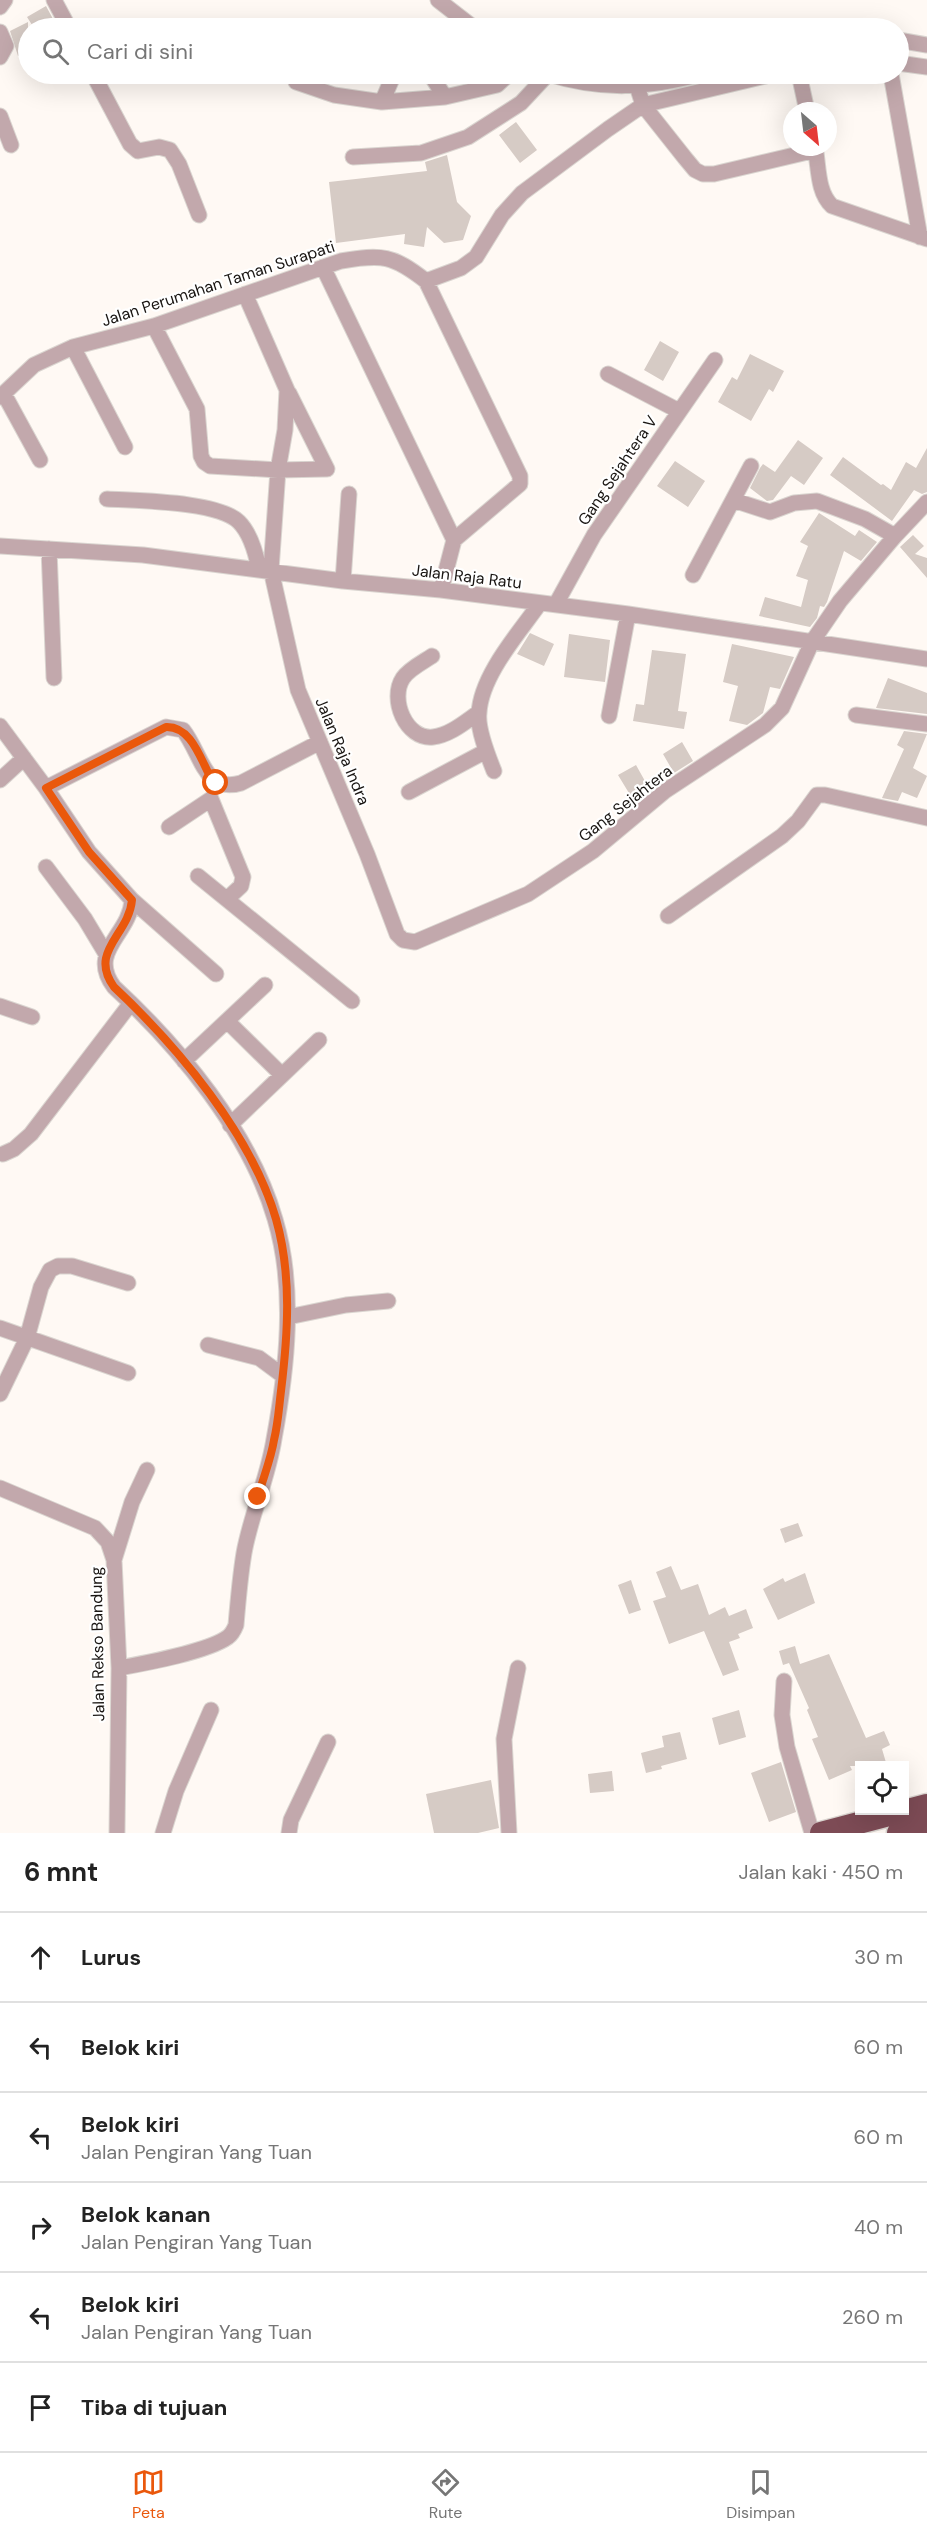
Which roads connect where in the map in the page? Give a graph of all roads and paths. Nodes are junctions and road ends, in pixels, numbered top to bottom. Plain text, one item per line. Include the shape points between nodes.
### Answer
1 (5, 0) edge
2 (54, 0) edge
3 (438, 0) edge
4 (0, 7) edge
5 (64, 18) edge
6 (461, 18) edge
7 (0, 32) edge
8 (909, 42) edge
9 (927, 45) edge
10 (0, 57) edge
11 (909, 65) edge
12 (927, 67) edge
13 (98, 84) edge
14 (302, 84) edge
15 (390, 84) edge
16 (437, 84) edge
17 (497, 84) edge
18 (539, 84) edge
19 (591, 84) edge
20 (648, 84) edge
21 (732, 84) edge
22 (801, 84) edge
23 (893, 84) edge
24 (637, 86) junction
25 (445, 97) junction
26 (382, 102) junction
27 (805, 102) edge
28 (643, 105) junction
29 (0, 116) edge
30 (11, 145) dead end
31 (785, 156) edge
32 (817, 156) edge
33 (353, 157) dead end
34 (199, 214) dead end
35 (924, 238) edge
36 (323, 267) junction
37 (426, 280) junction
38 (244, 294) junction
39 (154, 326) junction
40 (73, 347) junction
41 (715, 360) dead end
42 (608, 374) dead end
43 (287, 390) junction
44 (2, 396) edge
45 (680, 411) junction
46 (125, 447) dead end
47 (40, 460) dead end
48 (751, 466) dead end
49 (278, 470) junction
50 (349, 494) dead end
51 (107, 499) dead end
52 (733, 500) junction
53 (927, 502) edge
54 (895, 536) junction
55 (454, 540) junction
56 (0, 546) edge
57 (49, 549) junction
58 (268, 565) junction
59 (693, 575) dead end
60 (343, 581) junction
61 (441, 590) junction
62 (540, 603) junction
63 (556, 604) junction
64 (628, 614) junction
65 (812, 642) junction
66 (432, 656) dead end
67 (927, 659) edge
68 (54, 678) dead end
69 (478, 713) junction
70 (856, 715) dead end
71 (609, 716) dead end
72 (927, 724) edge
73 (0, 726) edge
74 (320, 742) junction
75 (486, 751) junction
76 (24, 758) junction
77 (494, 771) dead end
78 (0, 780) edge
79 (216, 783) junction
80 (46, 788) junction
81 (409, 792) dead end
82 (211, 799) junction
83 (927, 818) edge
84 (169, 827) dead end
85 (46, 867) dead end
86 (198, 876) dead end
87 (226, 899) junction
88 (132, 900) junction
89 (668, 916) dead end
90 (415, 942) joint
91 (106, 954) junction
92 (216, 974) dead end
93 (266, 985) dead end
94 (352, 1001) dead end
95 (131, 1003) junction
96 (0, 1006) edge
97 (32, 1017) dead end
98 (227, 1021) junction
99 (319, 1040) dead end
100 (184, 1060) junction
101 (282, 1075) junction
102 (230, 1125) junction
103 (3, 1154) dead end
104 (128, 1283) dead end
105 (388, 1301) dead end
106 (288, 1317) junction
107 (0, 1328) edge
108 (27, 1338) junction
109 (208, 1345) dead end
110 (128, 1374) dead end
111 (282, 1375) junction
112 (0, 1394) edge
113 (147, 1470) dead end
114 (0, 1488) edge
115 (114, 1560) junction
116 (119, 1668) junction
117 (518, 1668) dead end
118 (784, 1681) dead end
119 (212, 1710) dead end
120 (328, 1742) dead end
121 (927, 1804) edge
122 (927, 1825) edge
123 (117, 1833) edge
124 (163, 1833) edge
125 (289, 1833) edge
126 (509, 1833) edge
127 (812, 1833) edge
128 (821, 1833) edge
129 (898, 1833) edge

1 - 4 street
2 - 5 street
3 - 6 street
7 - 10 street via 6,46
8 - 9 street
11 - 12 street
13 - 34 street via 138,152 159,147 170,150
14 - 26 street via 334,95
15 - 26 street
16 - 25 street
17 - 25 street
18 - 33 street via 521,103 468,137 421,153
19 - 24 street
20 - 24 street
21 - 28 street
22 - 27 street
23 - 35 street
24 - 28 street
25 - 26 street
28 - 31 street via 685,158 703,174
28 - 37 street via 522,193 502,215 476,257 461,268
29 - 30 street
32 - 35 street via 822,191 832,206
36 - 37 street, Jalan Perumahan Taman Surapati via 366,257 390,258
36 - 38 street, Jalan Perumahan Taman Surapati
36 - 55 street
37 - 55 street via 520,476 520,484
38 - 39 street, Jalan Perumahan Taman Surapati
38 - 43 street
39 - 40 street, Jalan Perumahan Taman Surapati
39 - 49 street via 197,408 204,462 210,466
40 - 44 street, Jalan Perumahan Taman Surapati via 34,365
40 - 46 street
41 - 45 street, Gang Sejahtera V
42 - 45 street
43 - 49 street
43 - 49 street via 327,469
44 - 47 street
45 - 63 street, Gang Sejahtera V via 594,535
48 - 52 street
49 - 58 street
50 - 60 street
51 - 58 street via 172,503 226,513 240,523
52 - 54 street via 764,512 817,501 865,519
52 - 59 street
53 - 54 street, Gang Sejahtera
54 - 65 street, Gang Sejahtera via 840,601
55 - 61 street
56 - 57 street, Jalan Raja Ratu
57 - 58 street, Jalan Raja Ratu
57 - 68 street
58 - 60 street, Jalan Raja Ratu
58 - 74 street, Jalan Raja Indra via 298,690
60 - 61 street, Jalan Raja Ratu
61 - 62 street, Jalan Raja Ratu
62 - 63 street, Jalan Raja Ratu
62 - 69 street via 492,673
63 - 64 street, Jalan Raja Ratu
64 - 65 street, Jalan Raja Ratu
64 - 71 street
65 - 67 street, Jalan Raja Ratu
65 - 90 street, Gang Sejahtera via 782,708 765,725 665,791 593,851 528,894
66 - 69 street via 404,676 399,687 398,703 411,729 422,736 447,734
69 - 75 street
70 - 72 street
73 - 76 street
74 - 79 street via 241,783
74 - 90 street, Jalan Raja Indra via 397,934 403,940
75 - 77 street
75 - 81 street
76 - 78 street
76 - 80 street
79 - 80 street via 183,730 166,727
79 - 82 street
80 - 88 street via 89,852
82 - 84 street
82 - 87 street via 243,877 241,886
83 - 89 street via 817,795 787,832
85 - 91 street
86 - 87 street
87 - 94 street
88 - 91 street
88 - 92 street
91 - 95 street via 105,974
93 - 98 street
95 - 100 street
95 - 103 street via 31,1134
96 - 97 street
98 - 100 street
98 - 101 street
99 - 101 street
100 - 102 street
101 - 102 street
102 - 106 street via 257,1170 276,1220
104 - 108 street via 72,1266 50,1270 41,1287
105 - 106 street
106 - 111 street
107 - 108 street
108 - 110 street
108 - 112 street
109 - 111 street via 258,1358
111 - 116 street via 274,1441 244,1553 236,1625 231,1635 171,1657
113 - 115 street via 132,1502
114 - 115 street, Jalan Rekso Bandung via 95,1528 108,1542
115 - 116 street, Jalan Rekso Bandung
116 - 123 street, Jalan Rekso Bandung
117 - 126 street via 504,1739
118 - 127 street via 782,1715 787,1747
119 - 124 street via 176,1791
120 - 125 street via 291,1820
121 - 128 highway
122 - 129 highway

